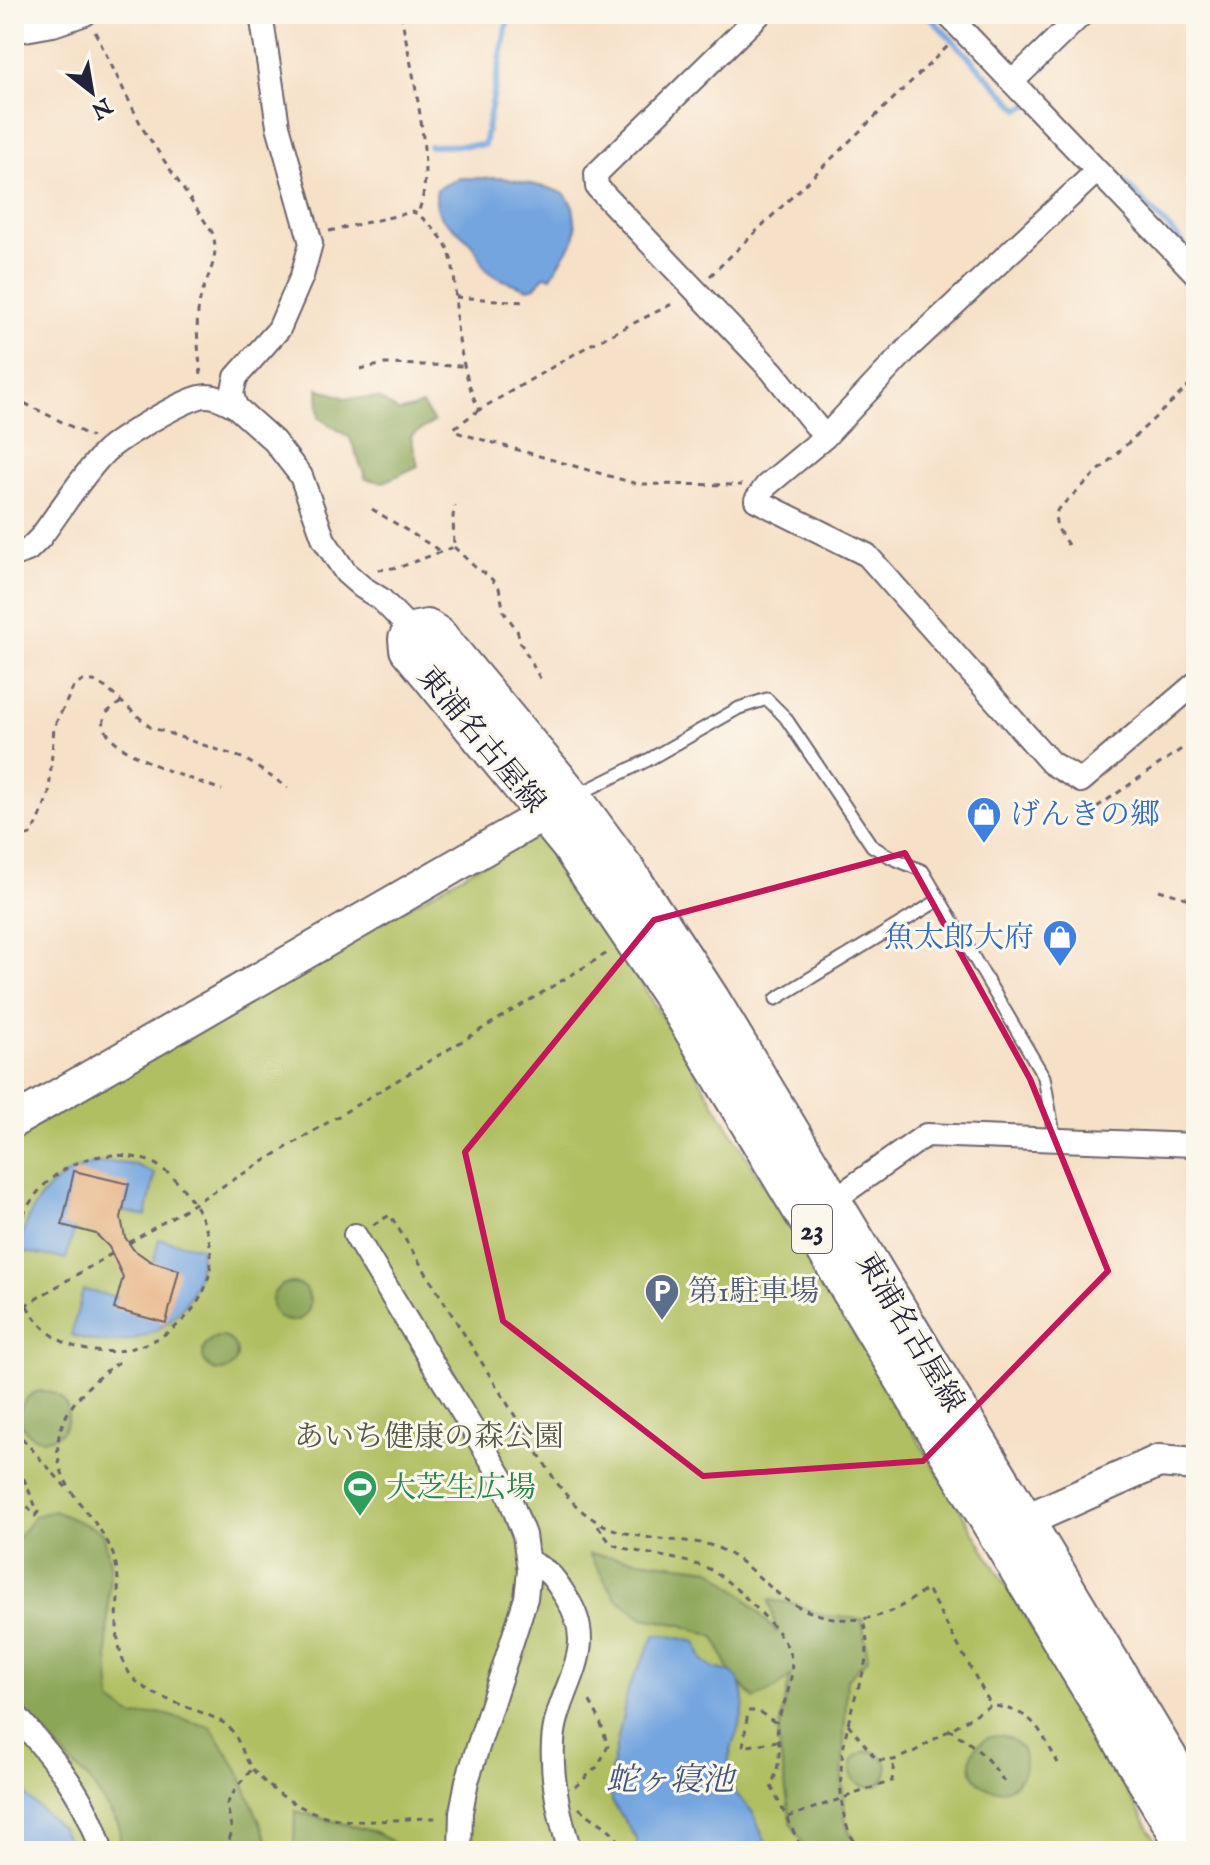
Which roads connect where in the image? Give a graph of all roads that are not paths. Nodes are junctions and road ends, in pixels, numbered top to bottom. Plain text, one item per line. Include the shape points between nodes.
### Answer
1 (261, 14) edge
2 (760, 14) edge
3 (947, 14) edge
4 (1082, 14) edge
5 (89, 21) edge
6 (14, 32) edge
7 (1012, 82) junction
8 (1097, 171) junction
9 (1196, 274) edge
10 (236, 407) junction
11 (825, 437) junction
12 (14, 555) edge
13 (412, 631) joint
14 (1196, 683) edge
15 (559, 805) junction
16 (939, 900) junction
17 (776, 999) dead end
18 (14, 1121) edge
19 (1055, 1140) junction
20 (1196, 1145) edge
21 (832, 1201) junction
22 (355, 1235) road end
23 (1196, 1464) edge
24 (1010, 1527) junction
25 (528, 1561) junction
26 (14, 1713) edge
27 (1196, 1803) edge
28 (101, 1851) edge
29 (460, 1851) edge
30 (570, 1851) edge
31 (1188, 1851) edge

1 - 10 street via 278,126 311,243 279,329 236,377
2 - 11 street via 594,180 772,371
3 - 7 street
4 - 7 street
5 - 6 street
7 - 8 street
8 - 9 street
8 - 11 street via 909,347
10 - 12 street via 204,395 106,451 40,538
10 - 13 street via 274,441 301,476 324,540 346,573
11 - 14 street via 756,500 867,555 1051,763 1081,781
13 - 15 main road, 東浦名古屋線 / 23 via 427,628 438,635
15 - 16 lane via 739,708 767,699 785,717 872,846 923,871
15 - 18 street
15 - 21 main road, 東浦名古屋線 / 23 via 674,940
15 - 24 main road, 東浦名古屋線 / 23 via 577,856
16 - 17 lane
16 - 19 lane via 1044,1077
19 - 20 street
19 - 21 street via 926,1135
21 - 24 main road, 東浦名古屋線 / 23
22 - 25 street via 502,1478
23 - 24 street via 1159,1461
24 - 27 main road, 東浦名古屋線 / 23
24 - 31 main road, 東浦名古屋線 / 23
25 - 29 street via 526,1598 467,1781
25 - 30 street via 552,1574 577,1613 581,1649 553,1740 556,1801
26 - 28 street via 82,1799

